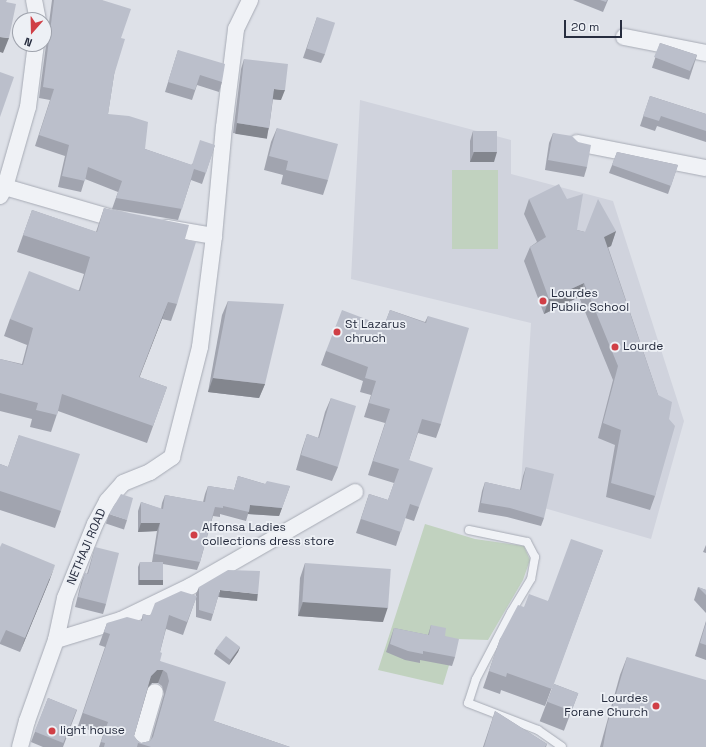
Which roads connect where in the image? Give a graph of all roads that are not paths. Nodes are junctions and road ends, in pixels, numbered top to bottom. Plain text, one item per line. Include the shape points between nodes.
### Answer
1 (34, 0) edge
2 (250, 0) edge
3 (36, 12) edge
4 (624, 37) dead end
5 (35, 52) edge
6 (706, 53) edge
7 (577, 143) edge
8 (706, 168) edge
9 (2, 192) edge
10 (214, 236) junction
11 (355, 492) dead end
12 (468, 530) dead end
13 (56, 640) junction
14 (155, 692) dead end
15 (20, 747) edge
16 (139, 747) edge
17 (562, 747) edge

1 - 3 street
2 - 10 street, NETHAJI ROAD via 236,29
4 - 6 street
5 - 9 street via 28,107
7 - 8 street
9 - 10 street via 113,219
10 - 13 street, NETHAJI ROAD via 200,347 172,457 150,472 123,483 107,501 95,524 66,598
11 - 13 street via 184,589 121,620
12 - 17 lane via 527,542 535,557 531,579 476,679 468,703 538,730
13 - 15 street, NETHAJI ROAD
14 - 16 street

